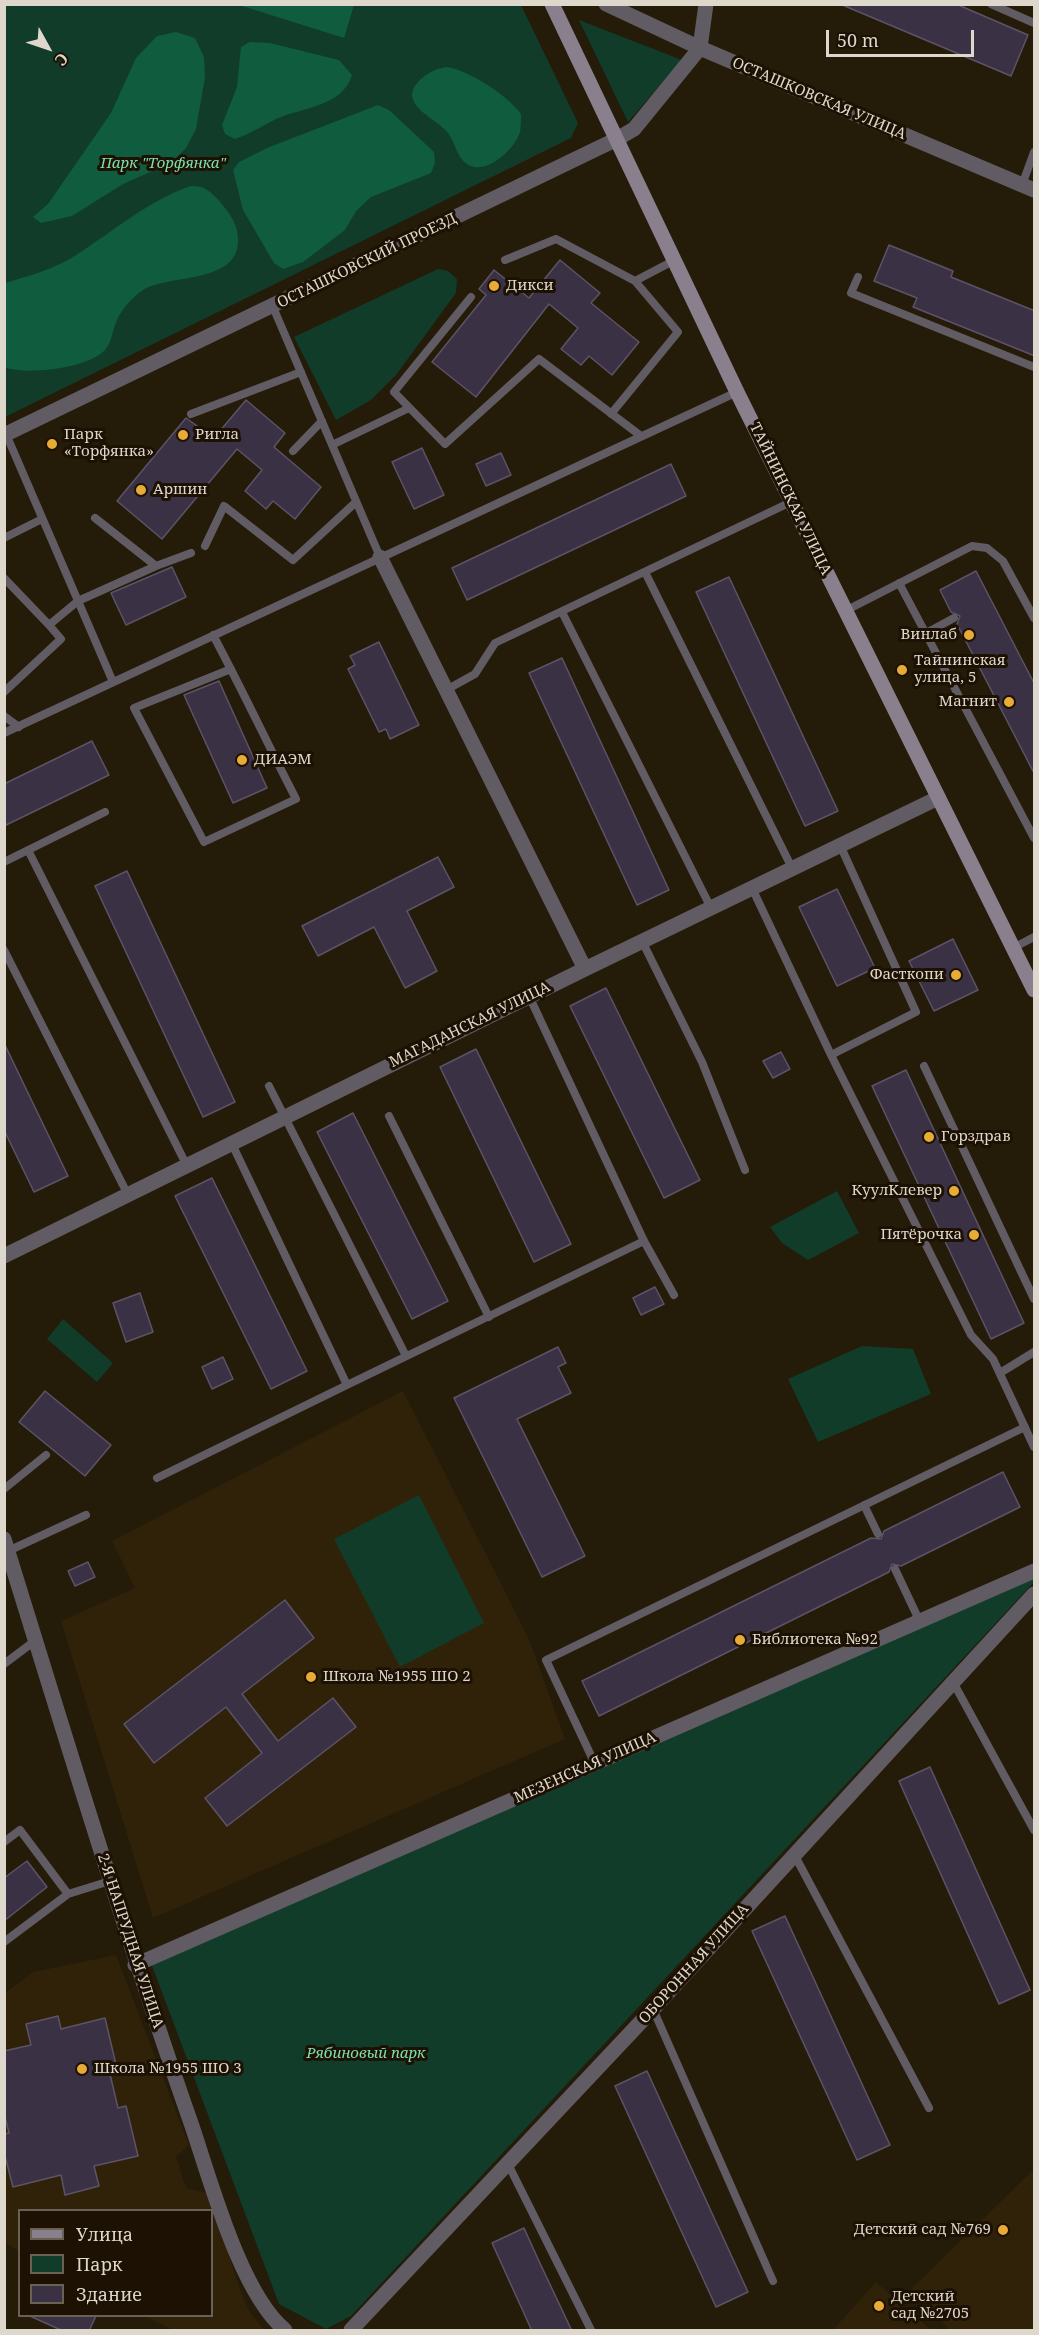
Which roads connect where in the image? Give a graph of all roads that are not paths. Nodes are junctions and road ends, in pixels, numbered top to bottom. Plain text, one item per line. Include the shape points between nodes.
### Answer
1 (552, 4) edge
2 (606, 4) edge
3 (706, 4) edge
4 (991, 4) edge
5 (1035, 23) edge
6 (700, 48) junction
7 (617, 139) junction
8 (1035, 152) edge
9 (1028, 187) edge
10 (505, 260) dead end
11 (675, 260) junction
12 (858, 277) dead end
13 (635, 281) junction
14 (471, 297) dead end
15 (273, 307) junction
16 (1035, 367) edge
17 (301, 372) junction
18 (736, 392) junction
19 (409, 408) junction
20 (191, 414) dead end
21 (611, 414) junction
22 (322, 421) junction
23 (5, 435) edge
24 (641, 436) junction
25 (332, 445) junction
26 (293, 451) dead end
27 (356, 502) junction
28 (791, 502) junction
29 (95, 518) dead end
30 (42, 519) junction
31 (4, 538) edge
32 (205, 546) dead end
33 (191, 553) dead end
34 (380, 557) junction
35 (156, 566) junction
36 (645, 572) junction
37 (4, 578) edge
38 (899, 583) junction
39 (78, 601) junction
40 (845, 611) junction
41 (562, 612) junction
42 (954, 618) dead end
43 (1035, 618) edge
44 (49, 625) junction
45 (927, 632) junction
46 (213, 635) junction
47 (231, 669) junction
48 (113, 682) junction
49 (446, 690) junction
50 (4, 692) edge
51 (4, 716) edge
52 (19, 727) junction
53 (4, 733) edge
54 (938, 798) junction
55 (105, 812) dead end
56 (1035, 838) edge
57 (840, 845) junction
58 (28, 850) junction
59 (4, 862) edge
60 (792, 868) junction
61 (752, 888) junction
62 (711, 908) junction
63 (1035, 937) edge
64 (642, 941) junction
65 (1013, 948) junction
66 (4, 950) edge
67 (585, 969) junction
68 (1035, 990) edge
69 (529, 996) junction
70 (831, 1055) junction
71 (924, 1066) dead end
72 (269, 1086) dead end
73 (389, 1116) dead end
74 (286, 1117) junction
75 (232, 1144) junction
76 (187, 1166) junction
77 (745, 1170) dead end
78 (128, 1195) junction
79 (644, 1241) junction
80 (4, 1256) edge
81 (674, 1295) dead end
82 (1035, 1299) edge
83 (489, 1317) junction
84 (1035, 1352) edge
85 (406, 1356) junction
86 (1000, 1373) junction
87 (347, 1385) junction
88 (1025, 1427) junction
89 (1035, 1447) edge
90 (46, 1455) dead end
91 (157, 1478) dead end
92 (4, 1489) edge
93 (864, 1505) junction
94 (86, 1515) dead end
95 (878, 1534) dead end
96 (6, 1545) edge
97 (895, 1569) dead end
98 (1035, 1571) edge
99 (1035, 1594) edge
100 (920, 1622) junction
101 (36, 1640) junction
102 (4, 1664) edge
103 (953, 1682) junction
104 (596, 1764) junction
105 (1035, 1830) edge
106 (4, 1842) edge
107 (794, 1854) junction
108 (110, 1881) junction
109 (68, 1894) junction
110 (4, 1942) edge
111 (135, 1965) junction
112 (653, 2009) junction
113 (929, 2108) dead end
114 (508, 2164) junction
115 (773, 2281) dead end
116 (285, 2331) edge
117 (351, 2331) edge
118 (591, 2331) edge

1 - 7 main road, ТАЙНИНСКАЯ УЛИЦА
2 - 6 street, ОСТАШКОВСКАЯ УЛИЦА
3 - 6 street
4 - 5 lane
6 - 7 street, ОСТАШКОВСКИЙ ПРОЕЗД via 633,129
6 - 9 street, ОСТАШКОВСКАЯ УЛИЦА
7 - 11 main road, ТАЙНИНСКАЯ УЛИЦА
7 - 15 street, ОСТАШКОВСКИЙ ПРОЕЗД
8 - 9 lane
10 - 13 lane via 556,239
11 - 13 lane
11 - 18 main road, ТАЙНИНСКАЯ УЛИЦА
12 - 16 lane via 851,293
13 - 21 lane via 678,332
14 - 19 lane via 394,392
15 - 17 lane
15 - 23 street, ОСТАШКОВСКИЙ ПРОЕЗД
17 - 20 lane
17 - 22 lane
18 - 24 lane
18 - 28 main road, ТАЙНИНСКАЯ УЛИЦА
19 - 21 lane via 444,444 539,359
19 - 25 lane
21 - 24 lane
22 - 25 lane
22 - 26 lane
23 - 30 lane
24 - 34 lane
25 - 27 lane
27 - 32 lane via 293,561 224,506
27 - 34 lane
28 - 36 lane
28 - 40 main road, ТАЙНИНСКАЯ УЛИЦА
29 - 35 lane
30 - 31 lane
30 - 39 lane
33 - 35 lane
34 - 46 lane
34 - 49 street
35 - 39 lane
36 - 41 lane
36 - 60 lane
37 - 44 lane
38 - 40 lane
38 - 43 lane via 972,546 987,548 1003,561
38 - 45 lane
39 - 44 lane
39 - 48 lane
40 - 54 main road, ТАЙНИНСКАЯ УЛИЦА
41 - 49 lane via 495,643 475,674
41 - 62 lane
42 - 45 lane
44 - 50 lane via 61,639
45 - 56 lane
46 - 47 lane
46 - 48 lane
47 - 47 lane via 296,799 204,842 134,708
48 - 52 lane
49 - 67 street
51 - 52 lane
52 - 53 lane
54 - 57 street, МАГАДАНСКАЯ УЛИЦА
54 - 65 main road, ТАЙНИНСКАЯ УЛИЦА
55 - 58 lane
57 - 60 street, МАГАДАНСКАЯ УЛИЦА
57 - 70 lane via 916,1012
58 - 59 lane
58 - 76 lane
60 - 61 street, МАГАДАНСКАЯ УЛИЦА
61 - 62 street, МАГАДАНСКАЯ УЛИЦА
61 - 70 lane
62 - 64 street, МАГАДАНСКАЯ УЛИЦА
63 - 65 lane
64 - 67 street, МАГАДАНСКАЯ УЛИЦА
64 - 77 lane via 702,1062
65 - 68 main road, ТАЙНИНСКАЯ УЛИЦА
66 - 78 lane
67 - 69 street, МАГАДАНСКАЯ УЛИЦА
69 - 74 street, МАГАДАНСКАЯ УЛИЦА
69 - 79 lane
70 - 86 lane via 971,1335
71 - 82 lane
72 - 74 lane
73 - 83 lane
74 - 75 street, МАГАДАНСКАЯ УЛИЦА
74 - 85 lane
75 - 76 street, МАГАДАНСКАЯ УЛИЦА
75 - 87 lane
76 - 78 street, МАГАДАНСКАЯ УЛИЦА
78 - 80 street, МАГАДАНСКАЯ УЛИЦА
79 - 81 lane
79 - 83 lane
83 - 85 lane
84 - 86 lane
85 - 87 lane
86 - 88 lane
87 - 91 lane
88 - 89 lane
88 - 93 lane
90 - 92 lane
93 - 95 lane
93 - 104 lane via 546,1660
94 - 96 lane
96 - 101 street, 2-Я НАПРУДНАЯ УЛИЦА
97 - 100 lane
98 - 100 street, МЕЗЕНСКАЯ УЛИЦА
99 - 103 street, ОБОРОННАЯ УЛИЦА
100 - 104 street, МЕЗЕНСКАЯ УЛИЦА
101 - 102 lane
101 - 108 street, 2-Я НАПРУДНАЯ УЛИЦА
103 - 105 lane
103 - 107 street, ОБОРОННАЯ УЛИЦА
104 - 111 street, МЕЗЕНСКАЯ УЛИЦА
106 - 109 lane via 20,1830
107 - 112 street, ОБОРОННАЯ УЛИЦА
107 - 113 lane
108 - 109 lane
108 - 111 street, 2-Я НАПРУДНАЯ УЛИЦА
109 - 110 lane
111 - 116 street, 2-Я НАПРУДНАЯ УЛИЦА via 246,2274 259,2300
112 - 114 street, ОБОРОННАЯ УЛИЦА
112 - 115 lane
114 - 117 street, ОБОРОННАЯ УЛИЦА
114 - 118 lane

